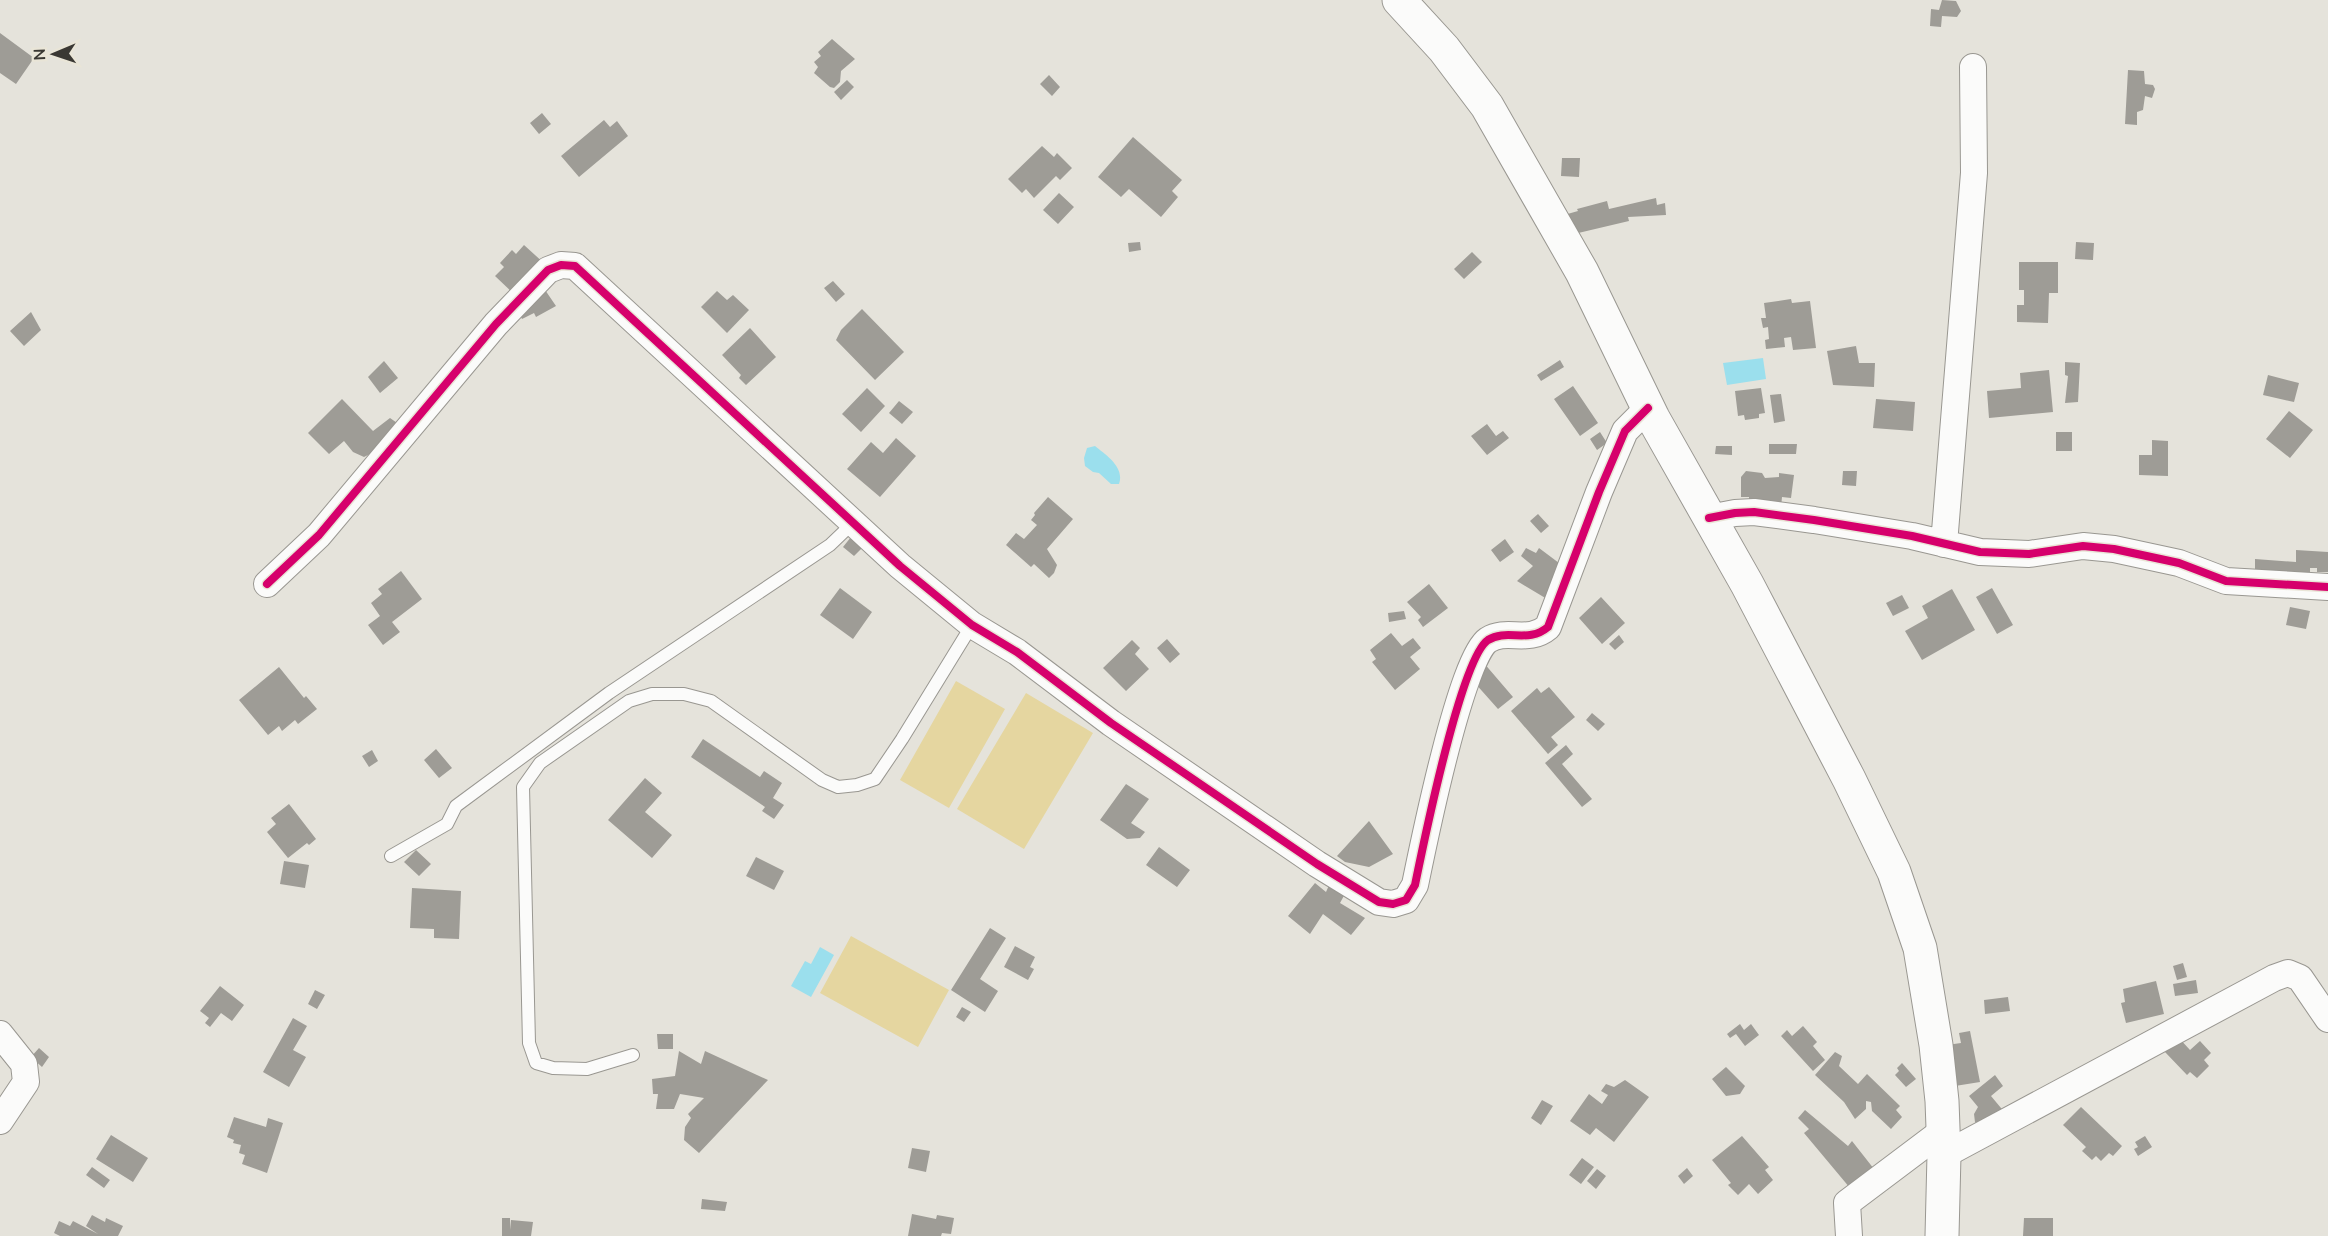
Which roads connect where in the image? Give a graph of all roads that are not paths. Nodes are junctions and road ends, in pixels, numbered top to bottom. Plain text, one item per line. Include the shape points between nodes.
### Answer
1 (1399, 0) edge
2 (1973, 67) dead end
3 (1648, 408) junction
4 (1709, 518) junction
5 (854, 522) junction
6 (1944, 544) junction
7 (267, 584) dead end
8 (2328, 587) edge
9 (972, 625) junction
10 (391, 856) dead end
11 (2328, 1019) edge
12 (0, 1034) edge
13 (633, 1055) dead end
14 (0, 1121) edge
15 (1944, 1143) junction
16 (1850, 1236) edge
17 (1942, 1236) edge

1 - 3 main road via 1444,49 1487,106 1582,272
2 - 6 street via 1974,174
3 - 4 main road
3 - 9 street via 1625,431 1548,627 1529,636 1500,635 1486,641 1477,652 1449,735 1415,885 1406,900 1393,904 1379,902 1317,864 1017,652
4 - 6 street via 1754,512 1814,519
4 - 15 main road via 1844,769 1894,872 1920,948 1929,996
5 - 7 street via 574,266 561,266 548,270 496,324 319,535
5 - 9 street
5 - 10 lane via 830,546 609,693 503,770 456,806 447,824
6 - 8 street via 1980,552 2029,554 2083,546 2114,549 2178,563 2226,581
9 - 13 lane via 875,779 857,785 838,787 822,780 711,701 684,694 652,694 629,701 540,763 523,787 530,1043 536,1063 587,1070
11 - 15 street via 2300,978 2288,973
12 - 14 street via 24,1064 26,1082
15 - 16 street via 1847,1203
15 - 17 main road

